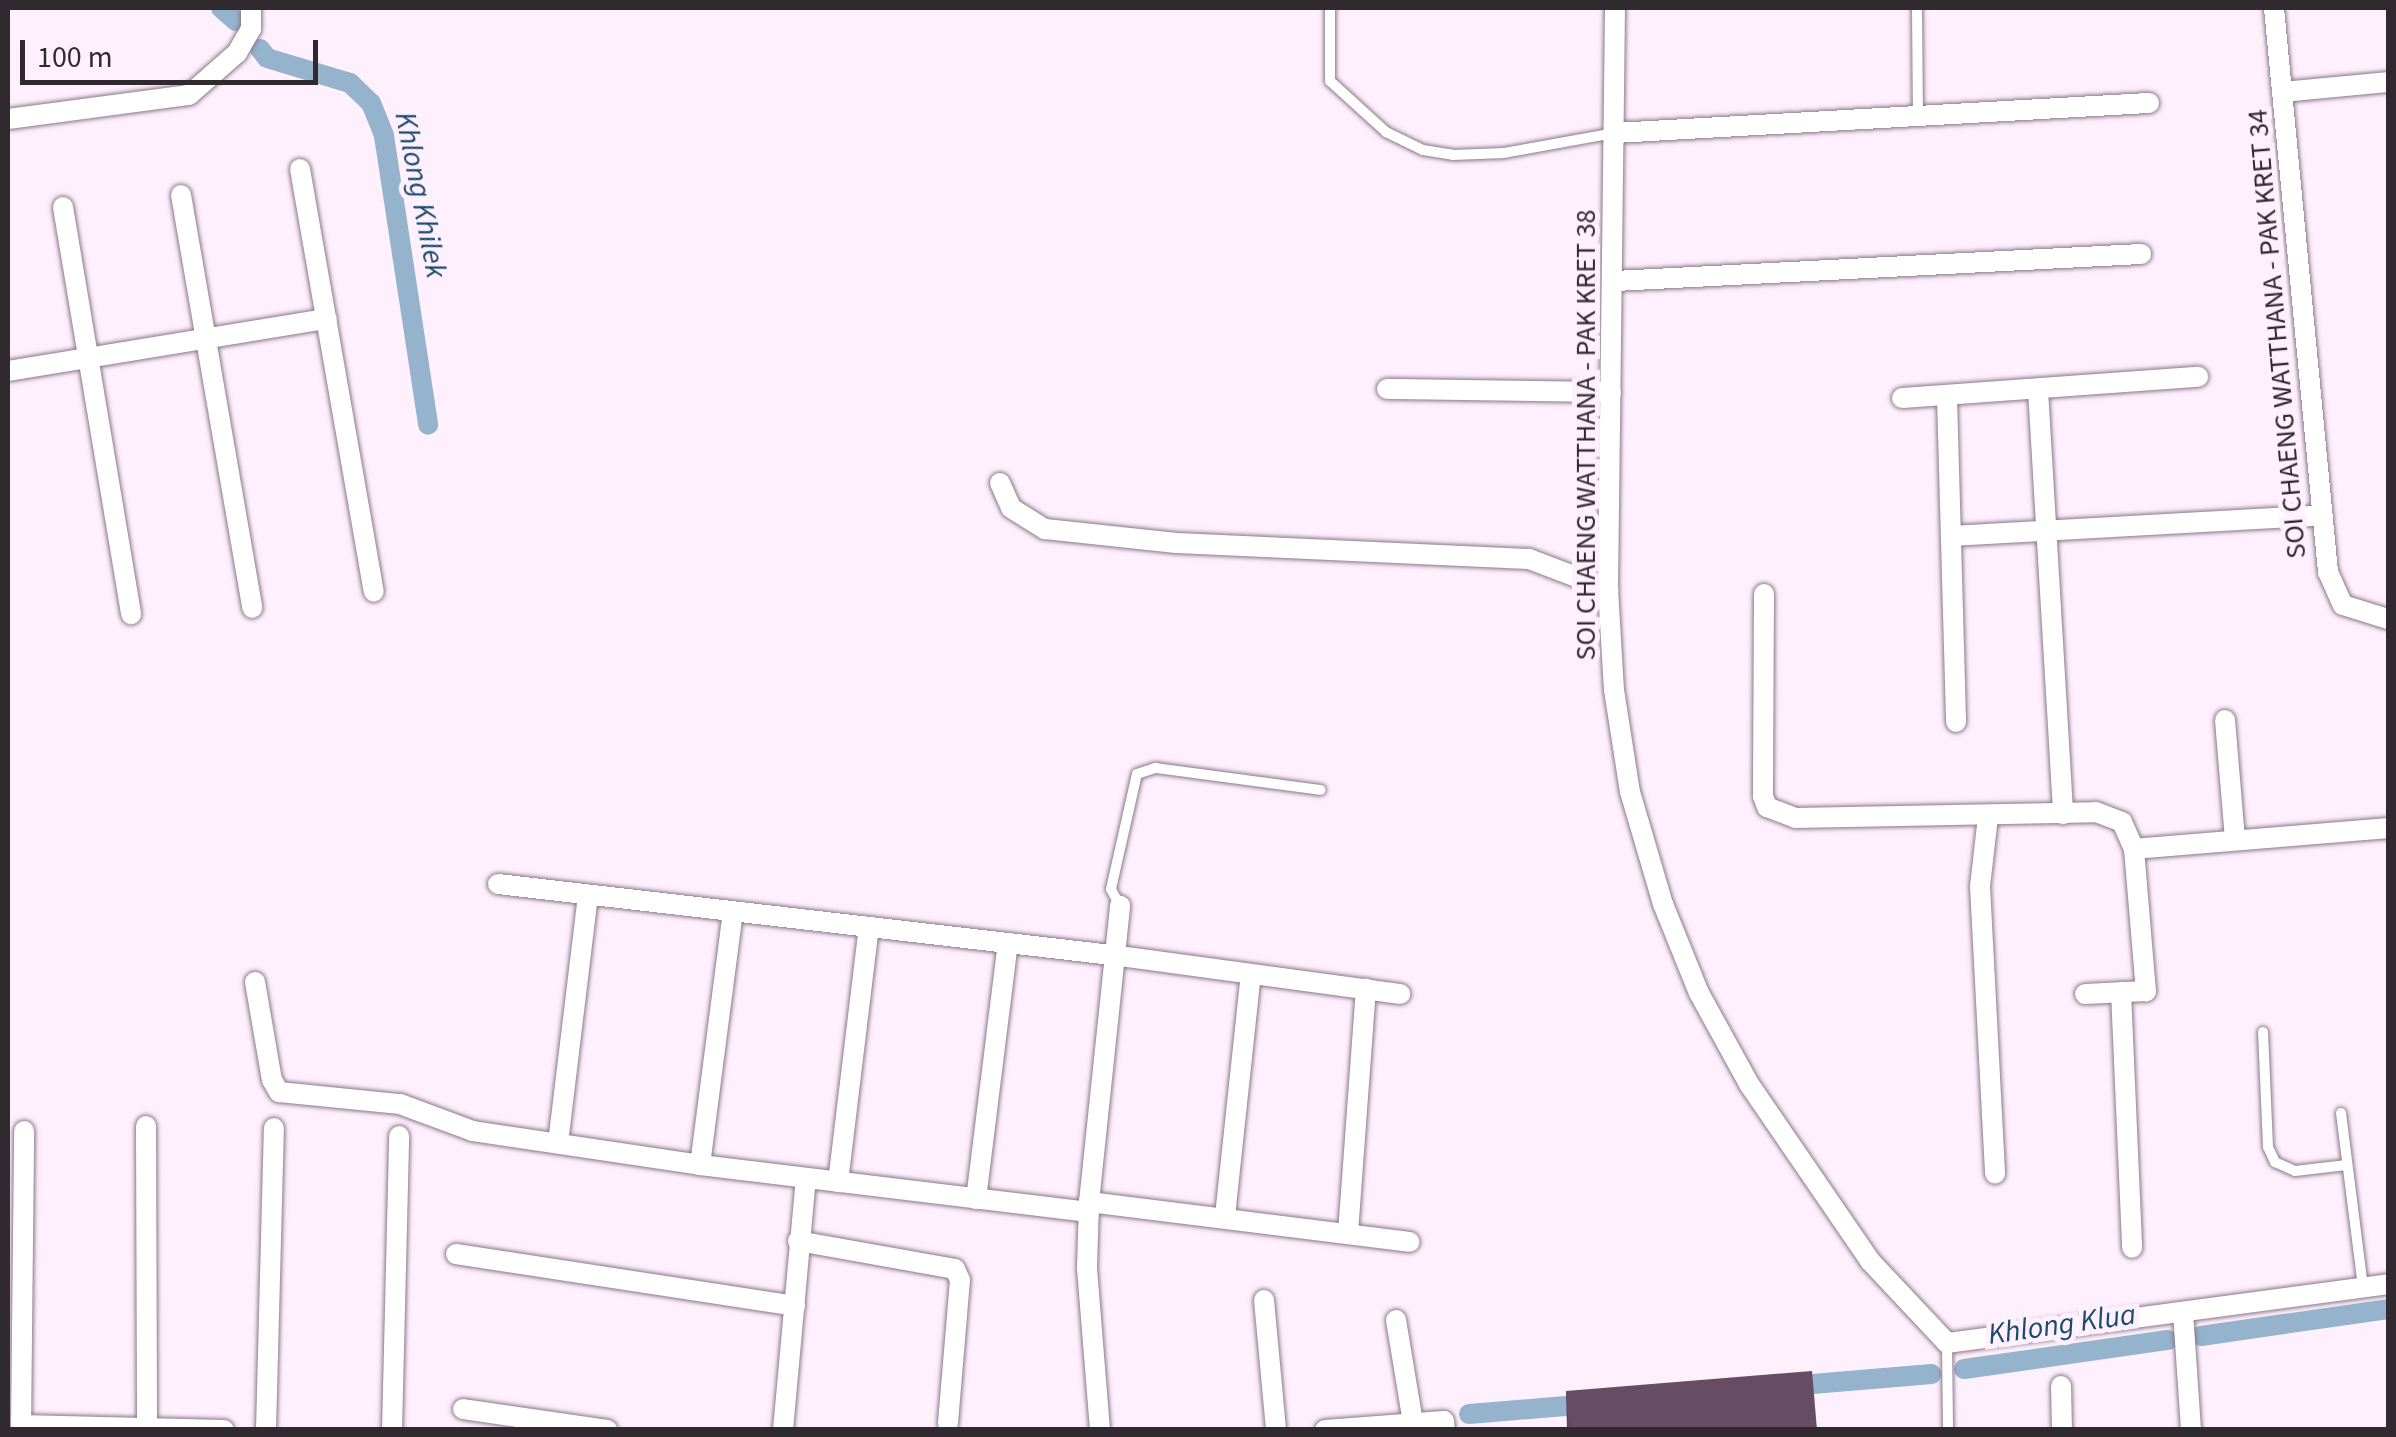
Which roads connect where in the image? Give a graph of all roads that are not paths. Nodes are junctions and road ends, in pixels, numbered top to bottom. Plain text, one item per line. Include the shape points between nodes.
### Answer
1 (251, 8) edge
2 (1330, 8) edge
3 (1615, 8) edge
4 (1917, 8) edge
5 (2274, 8) edge
6 (2388, 82) edge
7 (2282, 92) junction
8 (2149, 104) dead end
9 (1918, 118) junction
10 (8, 120) edge
11 (1615, 133) junction
12 (300, 169) dead end
13 (181, 195) dead end
14 (63, 207) dead end
15 (2140, 254) dead end
16 (1614, 281) junction
17 (326, 318) junction
18 (206, 338) junction
19 (88, 358) junction
20 (8, 372) edge
21 (2198, 377) dead end
22 (1387, 390) dead end
23 (2038, 390) junction
24 (1612, 392) junction
25 (1947, 397) junction
26 (1902, 398) dead end
27 (1000, 483) dead end
28 (2322, 514) junction
29 (2046, 533) junction
30 (1952, 536) junction
31 (1608, 589) junction
32 (374, 592) dead end
33 (1764, 594) dead end
34 (252, 608) dead end
35 (130, 614) dead end
36 (2388, 619) edge
37 (2225, 720) dead end
38 (1956, 722) dead end
39 (1321, 790) dead end
40 (2063, 814) junction
41 (1988, 817) junction
42 (2388, 828) edge
43 (2235, 840) junction
44 (2134, 848) junction
45 (498, 884) dead end
46 (588, 894) junction
47 (1120, 906) joint
48 (733, 911) junction
49 (869, 926) junction
50 (1008, 943) junction
51 (1112, 955) junction
52 (1251, 974) junction
53 (255, 982) dead end
54 (1366, 990) junction
55 (2121, 992) junction
56 (1400, 994) dead end
57 (2085, 994) dead end
58 (2262, 1032) dead end
59 (2341, 1113) dead end
60 (146, 1126) dead end
61 (274, 1128) dead end
62 (24, 1131) dead end
63 (398, 1136) dead end
64 (558, 1144) junction
65 (2347, 1165) junction
66 (700, 1166) junction
67 (1995, 1174) dead end
68 (806, 1178) junction
69 (838, 1182) junction
70 (976, 1199) junction
71 (1089, 1207) junction
72 (1225, 1216) junction
73 (1348, 1233) junction
74 (798, 1241) junction
75 (1410, 1242) dead end
76 (2132, 1248) dead end
77 (456, 1254) dead end
78 (2388, 1284) edge
79 (2363, 1288) junction
80 (1264, 1300) dead end
81 (794, 1306) junction
82 (2183, 1312) junction
83 (1396, 1320) dead end
84 (1947, 1343) junction
85 (2061, 1386) dead end
86 (464, 1409) dead end
87 (948, 1424) dead end
88 (1413, 1424) junction
89 (21, 1427) edge
90 (147, 1429) edge
91 (224, 1430) edge
92 (266, 1430) edge
93 (392, 1430) edge
94 (607, 1430) edge
95 (783, 1430) edge
96 (1100, 1430) edge
97 (1276, 1430) edge
98 (1325, 1430) edge
99 (1445, 1430) edge
100 (1948, 1430) edge
101 (2062, 1430) edge
102 (2191, 1430) edge

1 - 10 street via 251,30 236,52 189,94
2 - 11 lane via 1330,81 1386,132 1423,150 1504,153
3 - 11 street, SOI CHAENG WATTHANA - PAK KRET 38
4 - 9 lane
5 - 7 street, SOI CHAENG WATTHANA - PAK KRET 34
6 - 7 street
7 - 28 street, SOI CHAENG WATTHANA - PAK KRET 34
8 - 9 street
9 - 11 street
11 - 16 street, SOI CHAENG WATTHANA - PAK KRET 38
12 - 17 street
13 - 18 street
14 - 19 street
15 - 16 street
16 - 24 street, SOI CHAENG WATTHANA - PAK KRET 38
17 - 18 street
17 - 32 street
18 - 19 street
18 - 34 street
19 - 20 street
19 - 35 street
21 - 23 street
22 - 24 street
23 - 25 street
23 - 29 street
24 - 31 street, SOI CHAENG WATTHANA - PAK KRET 38
25 - 26 street
25 - 30 street
27 - 31 street via 1011,508 1044,528 1176,544 1529,558
28 - 29 street
28 - 36 street, SOI CHAENG WATTHANA - PAK KRET 34 via 2328,572 2342,605
29 - 30 street
29 - 40 street
30 - 38 street
31 - 84 street, SOI CHAENG WATTHANA - PAK KRET 38 via 1630,792 1663,904 1700,993 1816,1187 1870,1261
33 - 41 street via 1767,807 1795,818
37 - 43 street
39 - 47 lane via 1156,768 1137,774 1111,889
40 - 41 street
40 - 44 street via 2096,812 2122,822
41 - 67 street via 1980,886
42 - 43 street
43 - 44 street
44 - 55 street via 2146,990
45 - 46 street
46 - 48 street
46 - 64 street
47 - 51 street
48 - 49 street
48 - 66 street
49 - 50 street
49 - 69 street
50 - 51 street
50 - 70 street
51 - 52 street
51 - 71 street
52 - 54 street
52 - 72 street
53 - 64 street via 279,1092 400,1104 473,1132
54 - 56 street
54 - 73 street
55 - 57 street
55 - 76 street
58 - 65 lane via 2268,1147 2275,1162 2295,1170
59 - 65 lane
60 - 90 street
61 - 92 street
62 - 89 street
63 - 93 street
64 - 66 street
65 - 79 lane
66 - 68 street
68 - 69 street
68 - 74 street
69 - 70 street
70 - 71 street
71 - 72 street
71 - 96 street
72 - 73 street
73 - 75 street
74 - 81 street
74 - 87 street via 955,1269 960,1280
77 - 81 street
78 - 79 street
79 - 82 street
80 - 97 street
81 - 95 street
82 - 84 street
82 - 102 street
83 - 88 street
84 - 100 lane
85 - 101 street
86 - 94 street
88 - 98 street
88 - 99 street via 1444,1421
89 - 90 street
90 - 91 street

